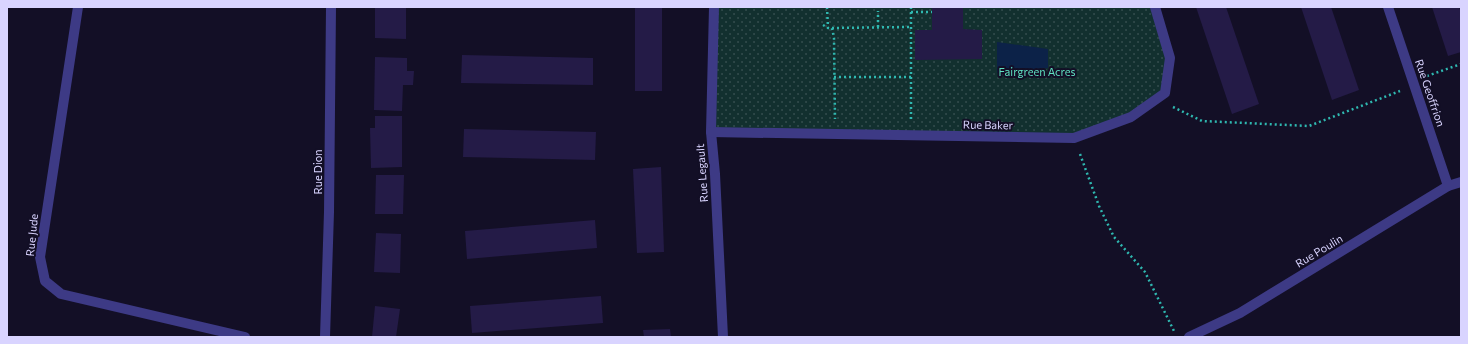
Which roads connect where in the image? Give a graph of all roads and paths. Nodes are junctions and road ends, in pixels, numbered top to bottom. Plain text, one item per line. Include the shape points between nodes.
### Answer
1 (78, 7) edge
2 (331, 7) edge
3 (714, 7) edge
4 (827, 7) edge
5 (911, 7) edge
6 (1155, 7) edge
7 (1388, 7) edge
8 (878, 11) dead end
9 (911, 12) junction
10 (932, 12) dead end
11 (823, 25) dead end
12 (878, 27) junction
13 (911, 27) junction
14 (830, 28) junction
15 (1461, 64) edge
16 (834, 77) junction
17 (911, 77) junction
18 (1414, 85) junction
19 (1156, 99) junction
20 (711, 132) junction
21 (835, 134) junction
22 (911, 135) junction
23 (1074, 138) junction
24 (1461, 182) edge
25 (1448, 186) junction
26 (245, 337) edge
27 (325, 337) edge
28 (723, 337) edge
29 (1176, 337) edge
30 (1189, 337) edge

1 - 26 street, Rue Jude via 40,257 44,281 61,294
2 - 27 street, Rue Dion
3 - 20 street, Rue Legault
4 - 14 path
5 - 9 path
6 - 19 street, Rue Baker via 1170,58 1165,93
7 - 18 street, Rue Geoffrion
8 - 12 path
9 - 10 path
9 - 13 path
11 - 14 path
12 - 13 path
12 - 14 path
13 - 17 path
14 - 16 path via 834,38
15 - 18 path via 1425,76
16 - 17 path
16 - 21 path
17 - 22 path
18 - 19 path via 1309,126 1202,121
18 - 25 street, Rue Geoffrion
19 - 23 street, Rue Baker via 1131,117
20 - 21 street, Rue Baker
20 - 28 street, Rue Legault
21 - 22 street, Rue Baker
22 - 23 street, Rue Baker
23 - 29 path via 1099,206 1114,237 1145,272
24 - 25 street, Rue Poulin
25 - 30 street, Rue Poulin via 1240,313

